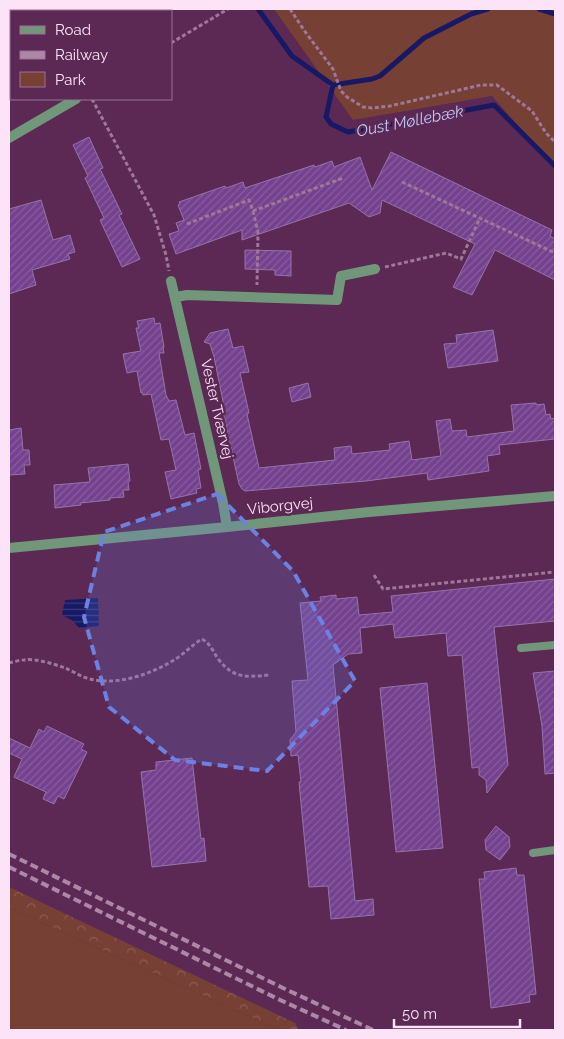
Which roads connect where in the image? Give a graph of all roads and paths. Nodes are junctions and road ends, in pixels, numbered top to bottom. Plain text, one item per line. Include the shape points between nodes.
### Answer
1 (228, 9) edge
2 (290, 9) edge
3 (172, 42) edge
4 (74, 100) edge
5 (93, 100) edge
6 (9, 138) edge
7 (555, 142) edge
8 (343, 178) dead end
9 (402, 182) dead end
10 (253, 211) junction
11 (480, 218) junction
12 (187, 224) dead end
13 (555, 253) edge
14 (375, 269) joint
15 (171, 281) joint
16 (176, 297) junction
17 (257, 297) junction
18 (555, 496) edge
19 (227, 527) junction
20 (9, 548) edge
21 (555, 572) edge
22 (374, 575) dead end
23 (555, 645) edge
24 (521, 648) dead end
25 (9, 663) edge
26 (268, 675) dead end
27 (555, 850) edge
28 (533, 853) dead end

1 - 3 path
2 - 7 path via 333,69 341,91 363,107 390,106 481,85 496,85 532,111
4 - 6 street
5 - 15 path via 154,214
8 - 10 path
9 - 11 path
10 - 12 path via 249,200
10 - 17 path via 258,232
11 - 13 path
11 - 14 path via 461,259 446,254
14 - 17 street via 341,276 337,300
15 - 16 street, Vester Tværvej
16 - 17 street
16 - 19 street, Vester Tværvej
18 - 19 street, Viborgvej
19 - 20 street, Viborgvej
21 - 22 path via 383,589
23 - 24 lane
25 - 26 path via 35,660 89,679 118,680 162,667 202,639 237,676
27 - 28 lane

